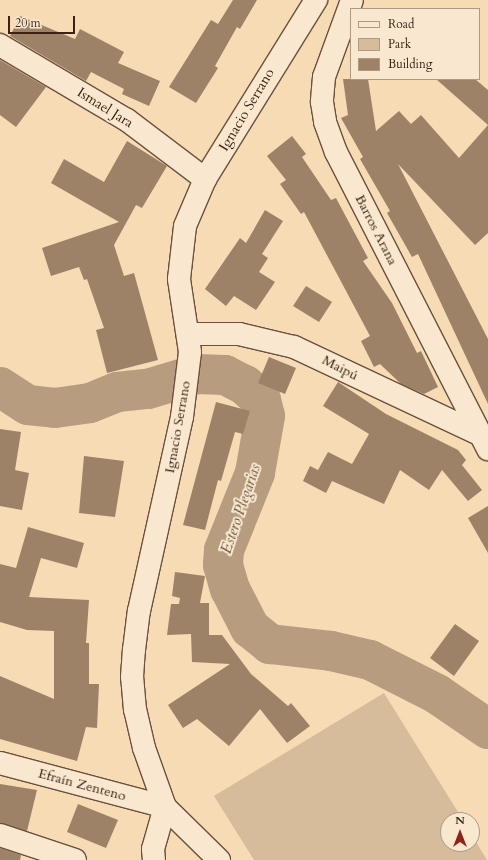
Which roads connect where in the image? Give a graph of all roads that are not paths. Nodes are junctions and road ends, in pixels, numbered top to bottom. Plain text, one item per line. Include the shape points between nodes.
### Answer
1 (316, 0) edge
2 (352, 0) edge
3 (0, 45) edge
4 (205, 179) junction
5 (190, 343) junction
6 (484, 442) edge
7 (0, 762) edge
8 (165, 807) junction
9 (0, 835) edge
10 (75, 860) edge
11 (154, 860) edge
12 (219, 860) edge

1 - 4 street, Ignacio Serrano
2 - 6 street, Barros Arana via 324,78 322,102 325,122 336,152
3 - 4 street, Ismael Jara via 127,120
4 - 5 street, Ignacio Serrano via 190,209 181,240 179,279
5 - 6 street, Maipú via 239,334 294,347
5 - 8 street, Ignacio Serrano via 182,417 139,611 132,677 144,748
7 - 8 street, Efraín Zenteno
8 - 11 street via 153,849
8 - 12 street, Ignacio Serrano
9 - 10 street

